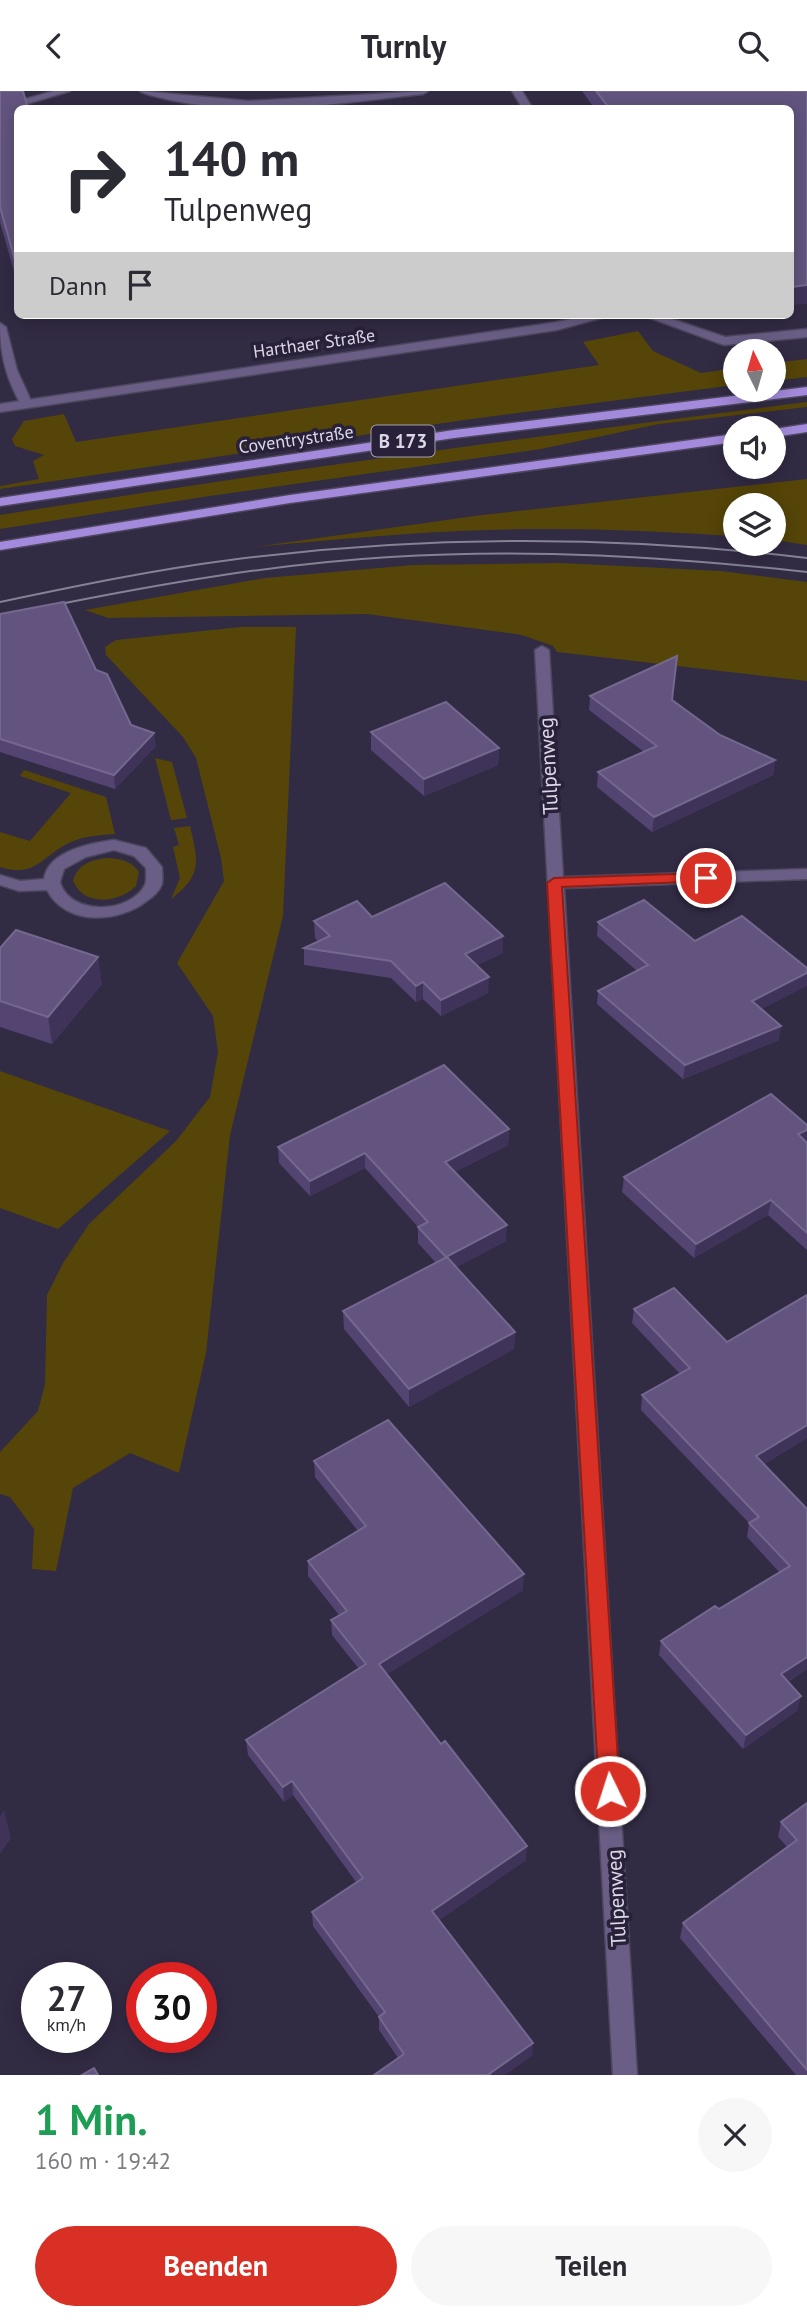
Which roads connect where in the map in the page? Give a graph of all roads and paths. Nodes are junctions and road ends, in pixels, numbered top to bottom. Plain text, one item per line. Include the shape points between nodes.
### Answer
1 (65, 91) edge
2 (145, 91) edge
3 (422, 91) edge
4 (14, 105) edge
5 (235, 105) edge
6 (257, 105) edge
7 (588, 319) edge
8 (660, 319) edge
9 (0, 327) edge
10 (807, 333) edge
11 (807, 391) edge
12 (26, 403) junction
13 (0, 408) edge
14 (807, 428) edge
15 (786, 431) edge
16 (723, 440) edge
17 (0, 502) edge
18 (0, 546) edge
19 (542, 650) dead end
20 (807, 874) edge
21 (0, 880) edge
22 (554, 883) junction
23 (53, 884) junction
24 (625, 2075) edge

1 - 4 street
2 - 5 street
3 - 6 street
7 - 12 street, Harthaer Straße
8 - 10 street via 724,341
9 - 12 street via 11,370
11 - 17 main road, Coventrystraße / B 173 via 454,434
12 - 13 street, Harthaer Straße
14 - 15 main road
16 - 18 main road, B 173 via 290,499
19 - 22 street, Tulpenweg
20 - 22 street
21 - 23 street via 19,886
22 - 24 street, Tulpenweg
23 - 23 street via 65,902 93,912 110,911 140,901 156,875 140,852 98,846 70,856 54,874

